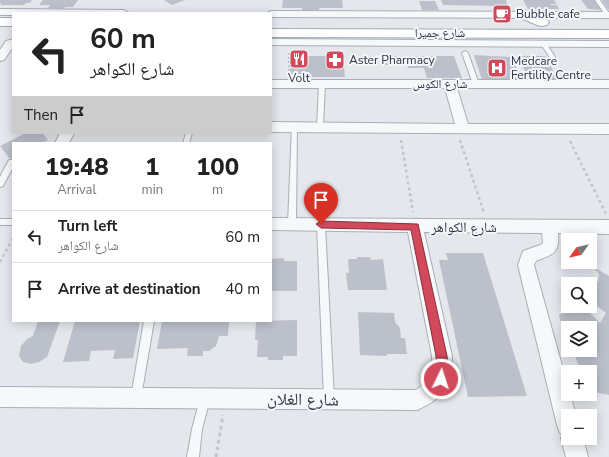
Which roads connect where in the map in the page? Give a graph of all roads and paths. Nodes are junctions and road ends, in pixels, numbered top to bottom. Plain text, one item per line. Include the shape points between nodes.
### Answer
1 (597, 0) edge
2 (0, 12) edge
3 (12, 12) edge
4 (272, 14) edge
5 (524, 14) junction
6 (0, 16) edge
7 (12, 17) edge
8 (609, 20) edge
9 (272, 21) edge
10 (0, 22) edge
11 (12, 22) edge
12 (542, 22) junction
13 (272, 33) edge
14 (568, 33) junction
15 (609, 34) edge
16 (289, 37) junction
17 (7, 39) edge
18 (272, 42) edge
19 (305, 42) joint
20 (544, 44) junction
21 (609, 44) edge
22 (465, 53) dead end
23 (0, 58) edge
24 (554, 60) dead end
25 (272, 84) edge
26 (289, 84) junction
27 (322, 84) junction
28 (450, 84) junction
29 (476, 84) junction
30 (609, 84) edge
31 (272, 127) edge
32 (294, 127) junction
33 (320, 127) junction
34 (399, 128) junction
35 (460, 128) junction
36 (563, 128) junction
37 (609, 129) edge
38 (12, 162) edge
39 (0, 184) edge
40 (609, 219) edge
41 (0, 222) edge
42 (12, 222) edge
43 (272, 224) edge
44 (292, 224) junction
45 (321, 224) junction
46 (415, 226) junction
47 (488, 227) junction
48 (550, 228) junction
49 (609, 228) edge
50 (12, 240) edge
51 (0, 262) edge
52 (149, 322) edge
53 (0, 398) edge
54 (136, 398) junction
55 (205, 398) junction
56 (226, 399) junction
57 (329, 399) junction
58 (564, 409) edge
59 (573, 445) edge
60 (193, 457) edge
61 (216, 457) edge
62 (576, 457) edge

1 - 8 lane
2 - 3 street
4 - 5 street
5 - 8 street
5 - 12 main road
6 - 7 main road
8 - 12 main road, شارع جميرا
8 - 14 main road via 589,29
9 - 12 main road, شارع جميرا
10 - 11 main road
13 - 16 main road, شارع جميرا
14 - 15 main road, شارع جميرا
14 - 16 main road, شارع جميرا
16 - 18 street
16 - 19 main road
16 - 26 path
17 - 23 street
19 - 20 street
20 - 21 street
20 - 24 lane
22 - 29 lane
25 - 26 street, شارع الكوس
26 - 27 street, شارع الكوس
27 - 28 street, شارع الكوس
27 - 33 lane
28 - 29 street, شارع الكوس
28 - 35 street
29 - 30 street, شارع الكوس
31 - 32 street
32 - 33 street
32 - 44 lane
33 - 34 street
34 - 35 street
34 - 46 path
35 - 36 street
35 - 47 path
36 - 37 street
36 - 40 path
38 - 39 lane
41 - 42 lane
43 - 44 street, شارع الكواهر
44 - 45 street, شارع الكواهر
45 - 46 street, شارع الكواهر
45 - 57 lane
46 - 47 street, شارع الكواهر
46 - 57 street, شارع الغلان via 442,356 441,379 427,396 417,400
47 - 48 street, شارع الكواهر
48 - 49 street, شارع الكواهر
48 - 58 street via 551,245 546,250 529,256 526,265
50 - 51 path
52 - 54 lane
53 - 54 street, شارع الغلان
54 - 55 street, شارع الغلان
55 - 56 street, شارع الغلان
55 - 60 lane
56 - 57 street, شارع الغلان
56 - 61 path
59 - 62 street

